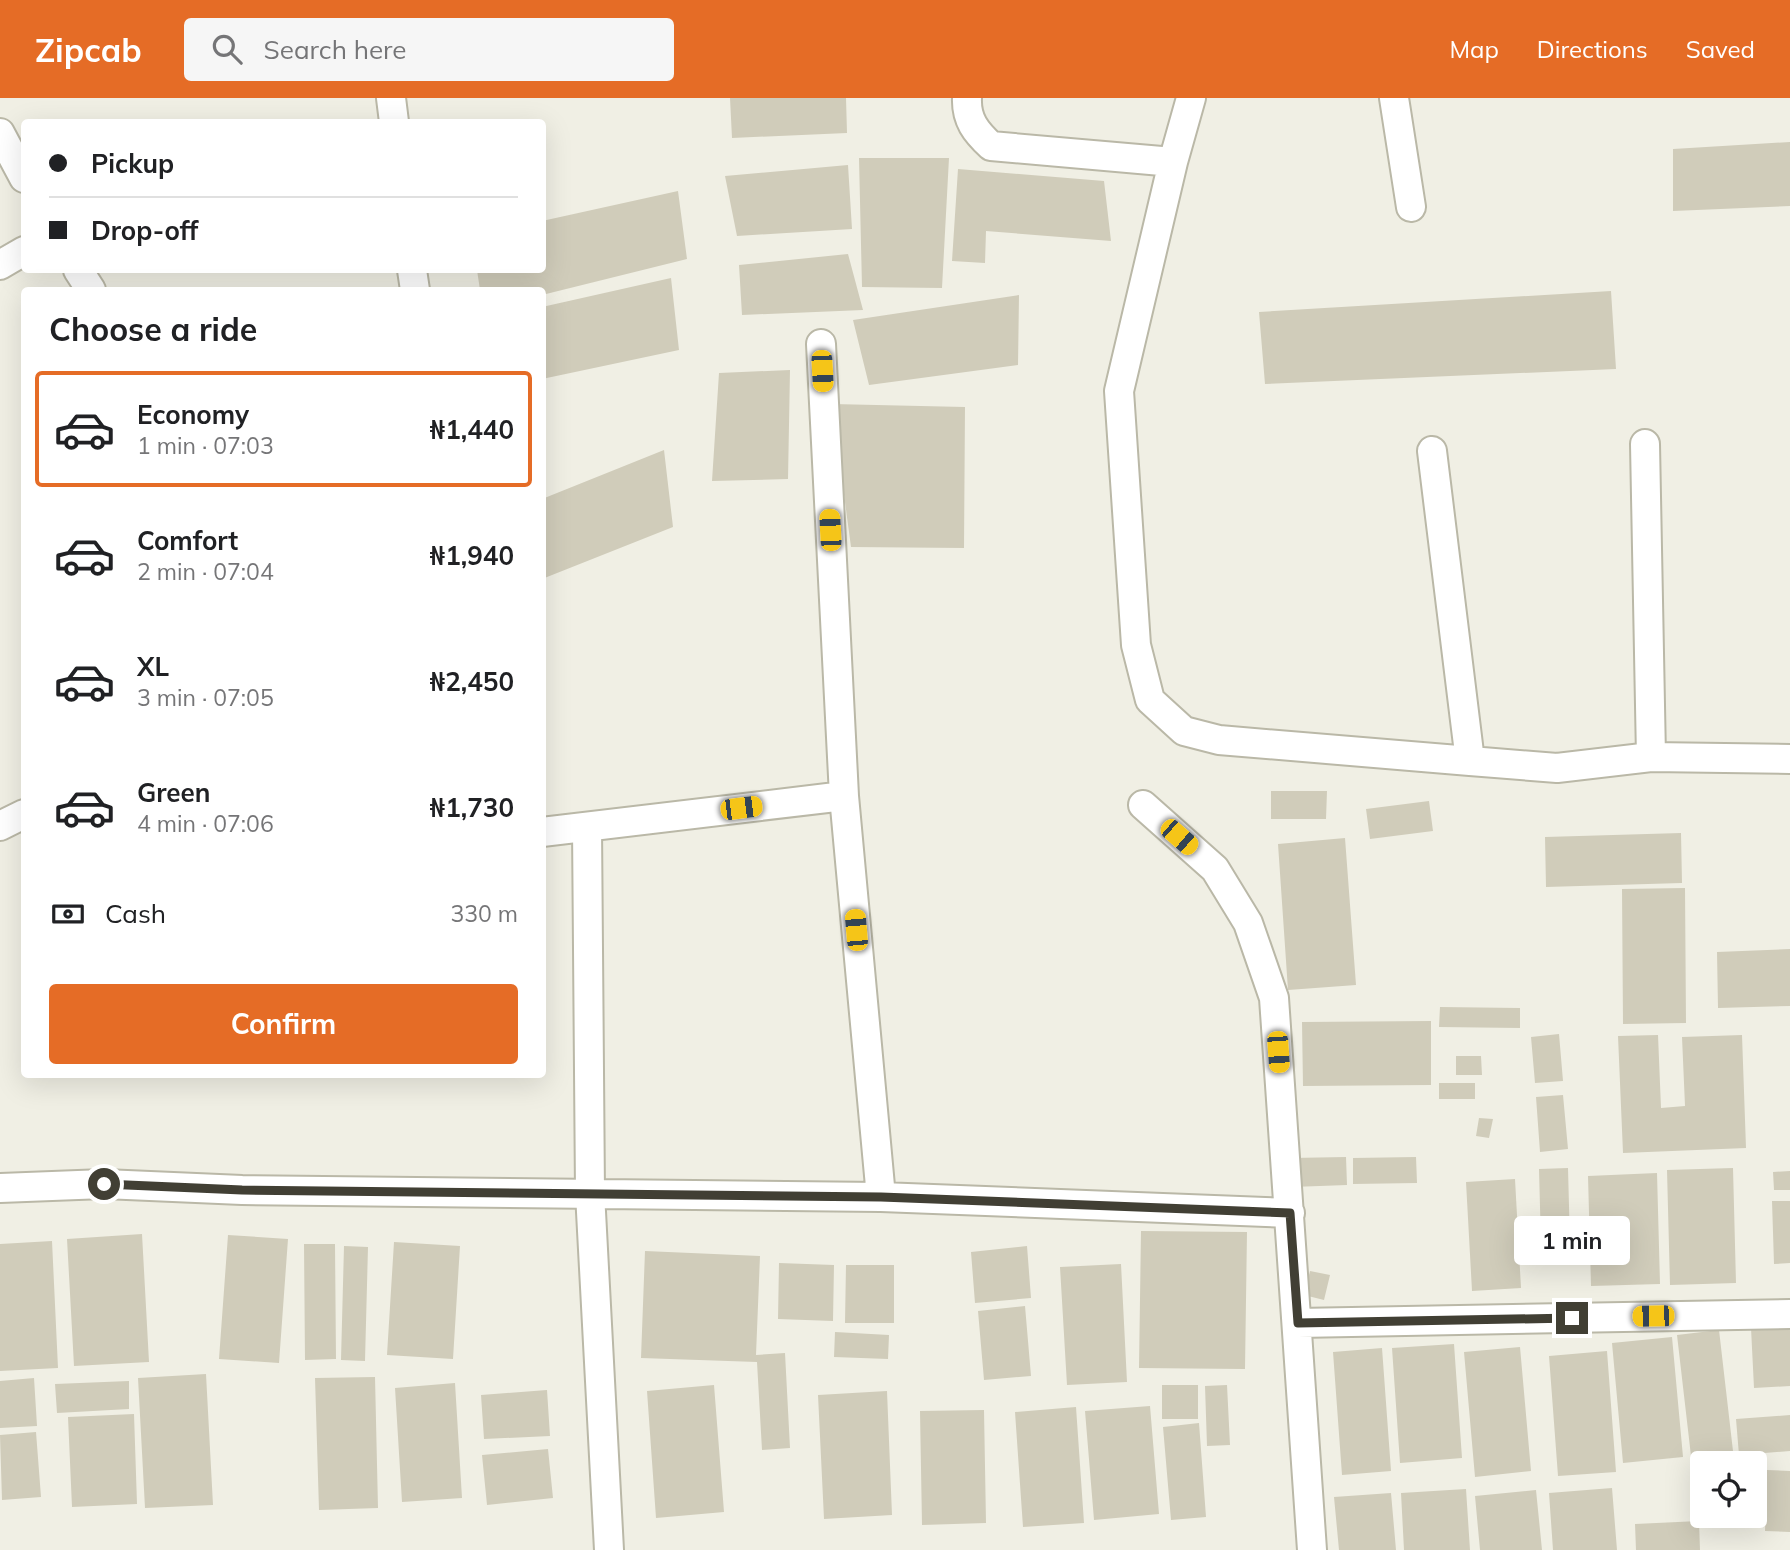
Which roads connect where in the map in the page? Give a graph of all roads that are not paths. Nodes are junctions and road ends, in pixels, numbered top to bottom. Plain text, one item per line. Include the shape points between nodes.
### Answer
1 (391, 98) edge
2 (967, 98) edge
3 (1191, 98) edge
4 (1394, 98) edge
5 (394, 119) edge
6 (0, 133) edge
7 (1173, 162) junction
8 (21, 172) edge
9 (1411, 207) dead end
10 (21, 253) edge
11 (0, 265) edge
12 (821, 344) dead end
13 (1645, 444) dead end
14 (1432, 450) dead end
15 (1651, 757) junction
16 (1790, 759) edge
17 (1470, 761) junction
18 (844, 796) junction
19 (1143, 805) dead end
20 (21, 816) edge
21 (0, 826) edge
22 (587, 827) junction
23 (546, 832) edge
24 (0, 1188) edge
25 (590, 1193) junction
26 (881, 1197) junction
27 (1290, 1213) junction
28 (1790, 1314) edge
29 (1298, 1323) junction
30 (609, 1550) edge
31 (1312, 1550) edge

1 - 5 street
2 - 7 street via 974,131 991,146
3 - 7 street
4 - 9 street
6 - 8 street
7 - 17 street via 1119,391 1136,645 1150,700 1184,731 1219,740
10 - 11 street
12 - 18 street
13 - 15 street
14 - 17 street
15 - 16 street
15 - 17 street via 1557,768
18 - 22 street
18 - 26 street
19 - 27 street via 1215,869 1248,923 1274,998
20 - 21 street
22 - 23 street
22 - 25 street
24 - 25 street via 104,1184
25 - 26 street
25 - 30 street
26 - 27 street
27 - 29 street
28 - 29 street
29 - 31 street

